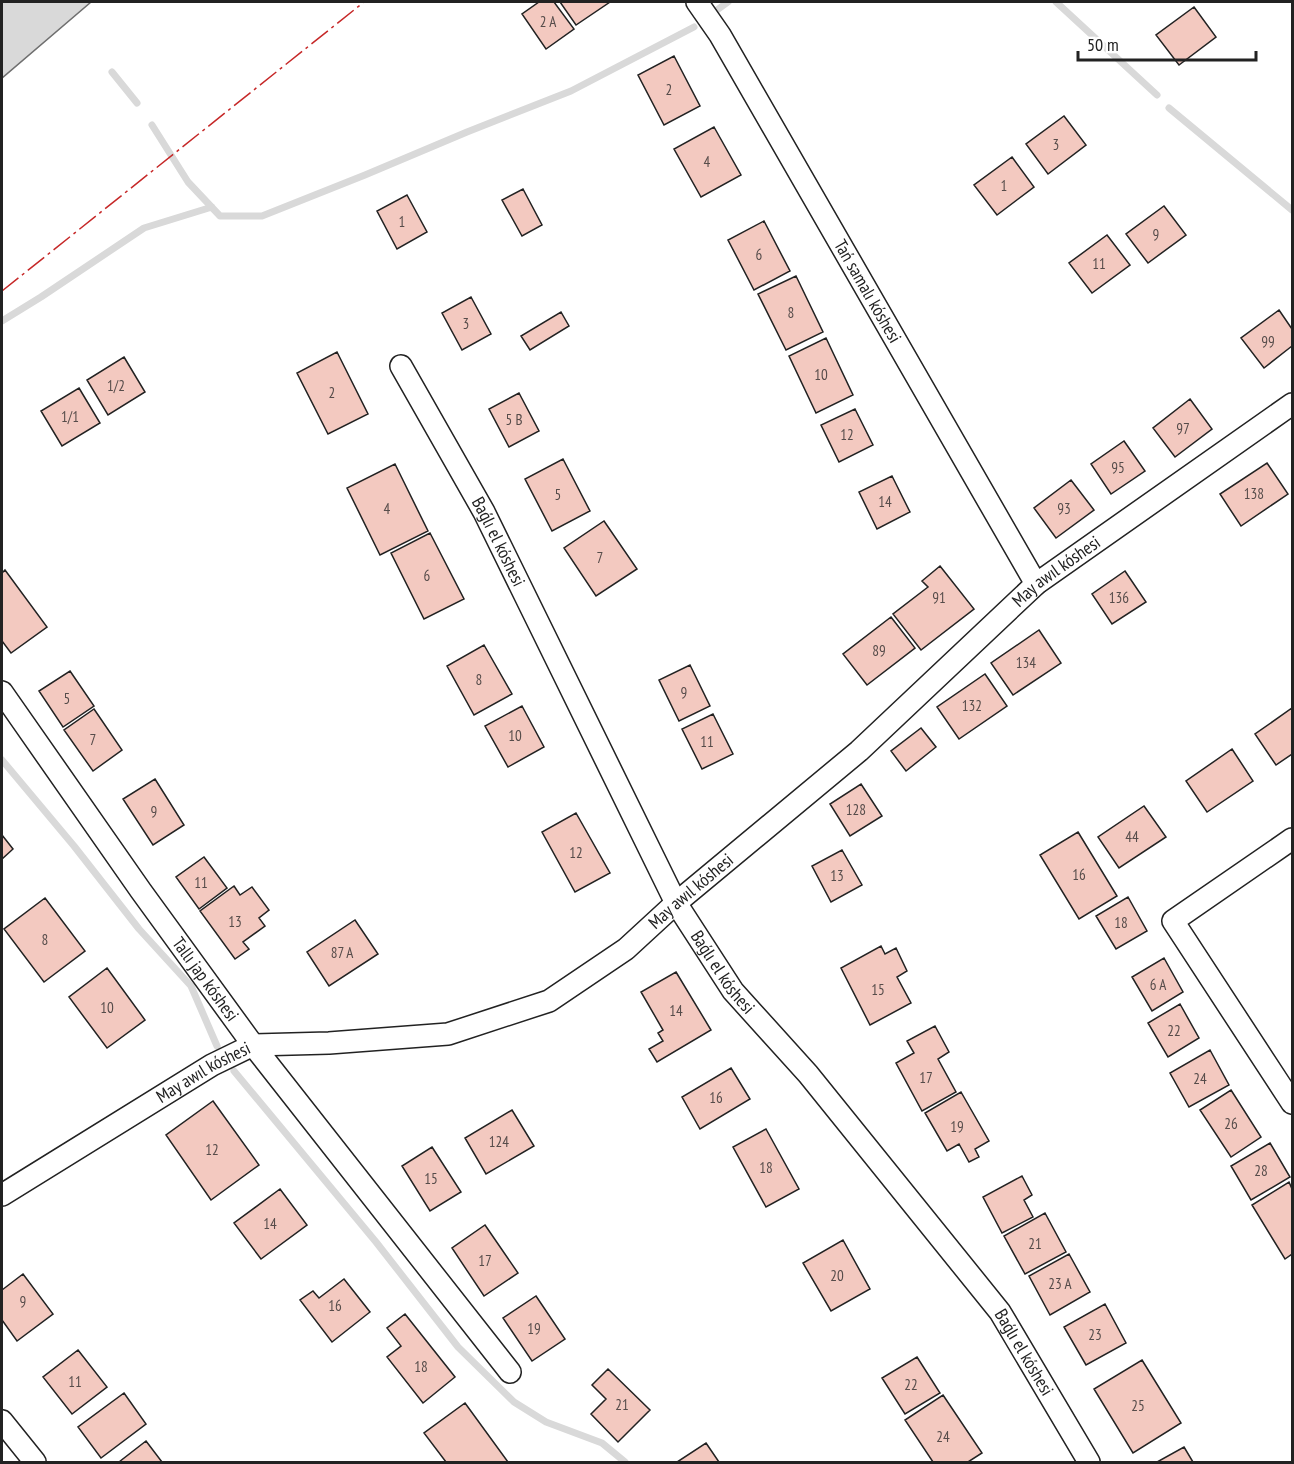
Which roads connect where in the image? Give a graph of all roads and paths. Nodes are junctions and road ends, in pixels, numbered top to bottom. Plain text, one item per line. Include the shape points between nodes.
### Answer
1 (697, 2) edge
2 (401, 366) dead end
3 (1293, 404) edge
4 (1036, 584) junction
5 (2, 692) edge
6 (1293, 838) edge
7 (676, 903) junction
8 (253, 1045) junction
9 (1293, 1103) edge
10 (2, 1195) edge
11 (510, 1371) dead end
12 (2, 1421) edge
13 (35, 1462) edge
14 (1089, 1462) edge

1 - 4 street, Tań samalı kóshesi
2 - 7 street, Baǵlı el kóshesi via 484,512
3 - 4 street, May awıl kóshesi
4 - 7 street, May awıl kóshesi via 859,751
5 - 8 street, Tallı jap kóshesi
6 - 9 street via 1173,921
7 - 8 street, May awıl kóshesi via 626,949 538,1005 448,1034
7 - 14 street, Baǵlı el kóshesi via 733,991 808,1074 1000,1312
8 - 10 street, May awıl kóshesi via 212,1065
8 - 11 street, Tallı jap kóshesi
12 - 13 street

